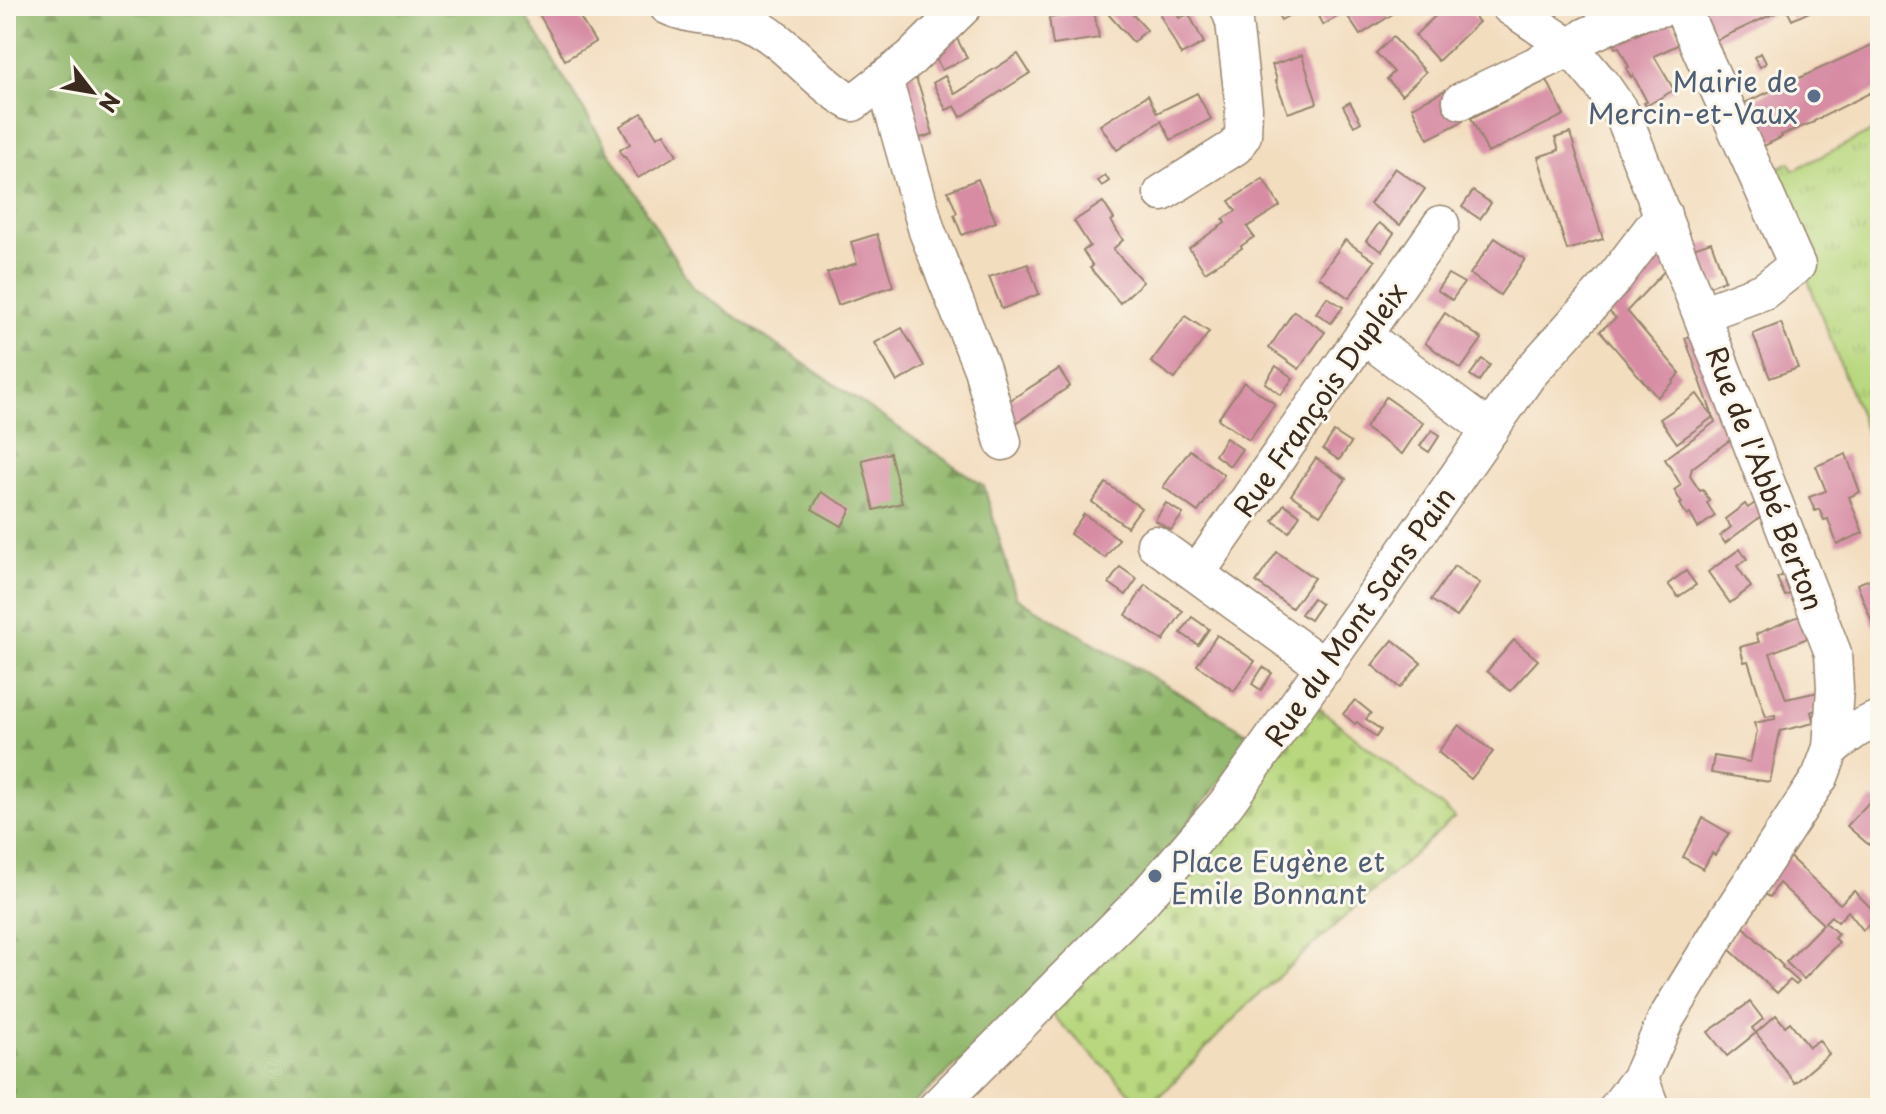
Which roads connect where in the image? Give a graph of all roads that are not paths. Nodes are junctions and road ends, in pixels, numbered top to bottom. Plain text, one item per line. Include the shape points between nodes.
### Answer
1 (667, 6) edge
2 (964, 6) edge
3 (1228, 6) edge
4 (1509, 6) edge
5 (1672, 6) edge
6 (1681, 6) edge
7 (1571, 48) junction
8 (884, 79) junction
9 (1461, 101) dead end
10 (1162, 193) dead end
11 (1663, 214) junction
12 (1441, 224) dead end
13 (1702, 314) junction
14 (1363, 335) junction
15 (1490, 430) junction
16 (1003, 442) dead end
17 (1155, 544) dead end
18 (1197, 573) junction
19 (1325, 667) junction
20 (1880, 718) edge
21 (1831, 748) junction
22 (1646, 1093) edge
23 (936, 1108) edge
24 (1617, 1108) edge

1 - 8 street via 681,13 743,20 853,103
2 - 8 street
3 - 10 street via 1243,93 1243,135 1235,147
4 - 7 street, Rue de l'Abbé Berton
5 - 7 street via 1638,12
6 - 13 street via 1797,265 1764,291
7 - 9 street
7 - 11 street, Rue de l'Abbé Berton via 1624,117
8 - 16 street via 927,231 982,369
11 - 13 street, Rue de l'Abbé Berton
11 - 15 street, Rue du Mont Sans Pain via 1528,375
12 - 14 street, Rue François Dupleix
13 - 21 street, Rue de l'Abbé Berton via 1833,653
14 - 15 street
14 - 18 street, Rue François Dupleix
15 - 19 street, Rue du Mont Sans Pain
17 - 18 street
18 - 19 street
19 - 23 street, Rue du Mont Sans Pain via 1226,804 1140,903
20 - 21 street
21 - 22 street via 1820,777 1666,1019
22 - 24 street

